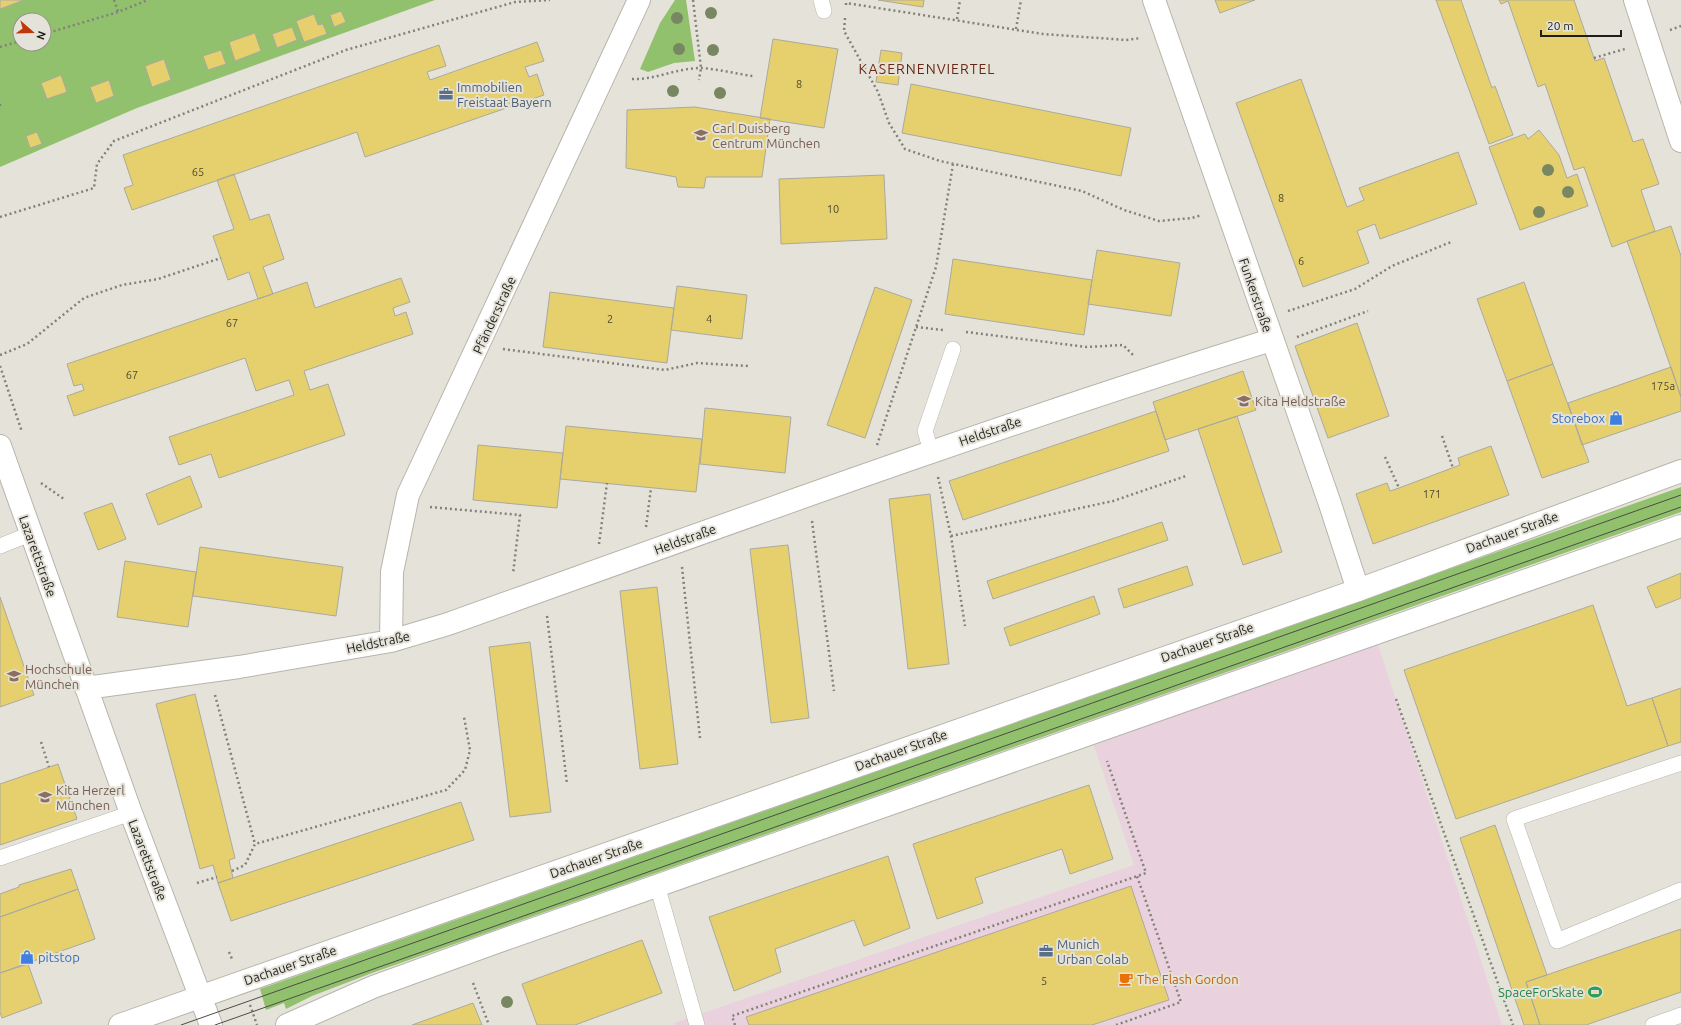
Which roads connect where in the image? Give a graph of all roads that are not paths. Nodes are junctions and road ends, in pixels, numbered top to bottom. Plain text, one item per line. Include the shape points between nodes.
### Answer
1 (639, 0) edge
2 (1154, 0) edge
3 (1635, 0) edge
4 (1681, 141) edge
5 (1272, 343) junction
6 (953, 349) dead end
7 (0, 446) edge
8 (931, 451) junction
9 (1681, 471) edge
10 (1681, 526) edge
11 (30, 534) junction
12 (0, 546) edge
13 (1358, 590) junction
14 (391, 641) junction
15 (86, 688) junction
16 (1681, 763) edge
17 (130, 813) junction
18 (0, 858) edge
19 (657, 886) junction
20 (1681, 890) edge
21 (200, 997) junction
22 (1681, 1015) edge
23 (120, 1025) edge
24 (211, 1025) edge
25 (287, 1025) edge
26 (697, 1025) edge
27 (1653, 1025) edge

1 - 14 street, Pfänderstraße via 408,495 392,572
2 - 5 street, Funkerstraße
3 - 4 street
5 - 8 street, Heldstraße via 1155,376
5 - 13 street, Funkerstraße
6 - 8 lane via 925,431
7 - 11 street, Lazarettstraße
8 - 14 street, Heldstraße via 448,624
9 - 13 street, Dachauer Straße
10 - 19 street
11 - 12 lane
11 - 15 street, Lazarettstraße
13 - 21 street, Dachauer Straße
14 - 15 street, Heldstraße
15 - 17 street, Lazarettstraße
16 - 20 lane via 1514,819 1556,941
17 - 18 lane
17 - 21 street, Lazarettstraße
19 - 25 street via 373,987
19 - 26 lane
21 - 23 street, Dachauer Straße
21 - 24 street, Lazarettstraße
22 - 27 lane

